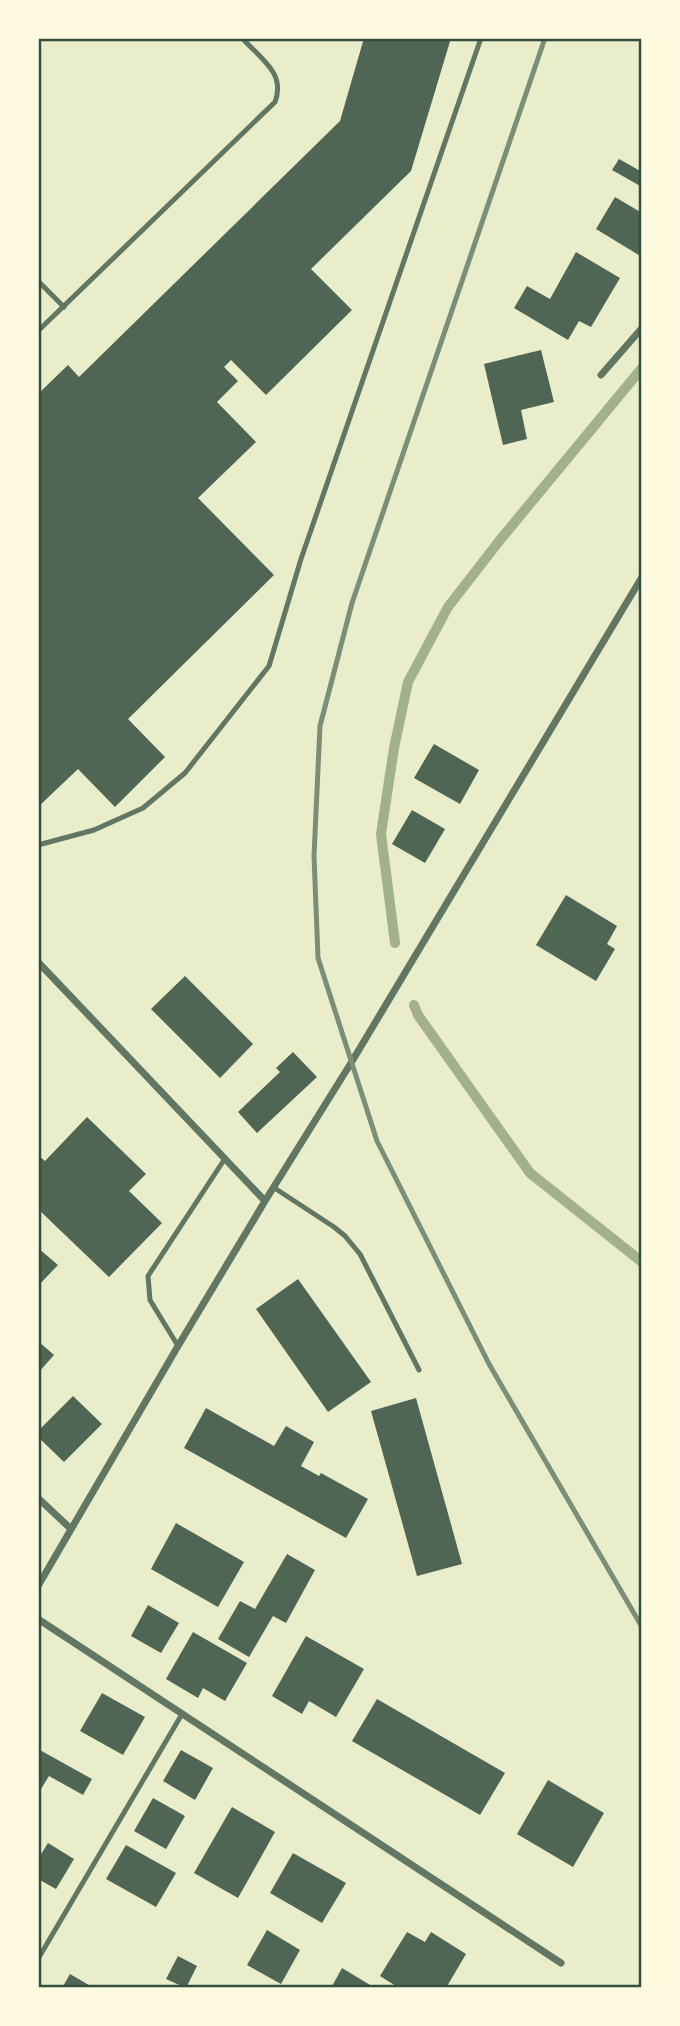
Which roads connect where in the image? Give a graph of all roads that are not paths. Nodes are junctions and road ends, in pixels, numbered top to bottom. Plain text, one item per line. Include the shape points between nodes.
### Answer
1 (242, 38) edge
2 (481, 38) edge
3 (38, 281) edge
4 (64, 307) junction
5 (642, 328) edge
6 (38, 331) edge
7 (601, 375) dead end
8 (642, 577) edge
9 (38, 845) edge
10 (38, 962) edge
11 (224, 1160) junction
12 (273, 1187) junction
13 (265, 1201) junction
14 (178, 1346) junction
15 (419, 1370) dead end
16 (38, 1498) edge
17 (71, 1530) junction
18 (38, 1586) edge
19 (38, 1619) edge
20 (182, 1714) junction
21 (38, 1959) edge
22 (561, 1963) dead end

1 - 4 lane via 276,75 275,102
2 - 9 lane via 301,559 270,666 185,773 143,808 94,830
3 - 4 lane
4 - 6 lane
5 - 7 street
8 - 12 street
10 - 11 street
11 - 13 street
11 - 14 lane via 148,1276 150,1300
12 - 13 street
12 - 15 lane via 334,1227 360,1254
13 - 14 street
14 - 17 street
16 - 17 street
17 - 18 street
19 - 20 street
20 - 21 lane
20 - 22 street

